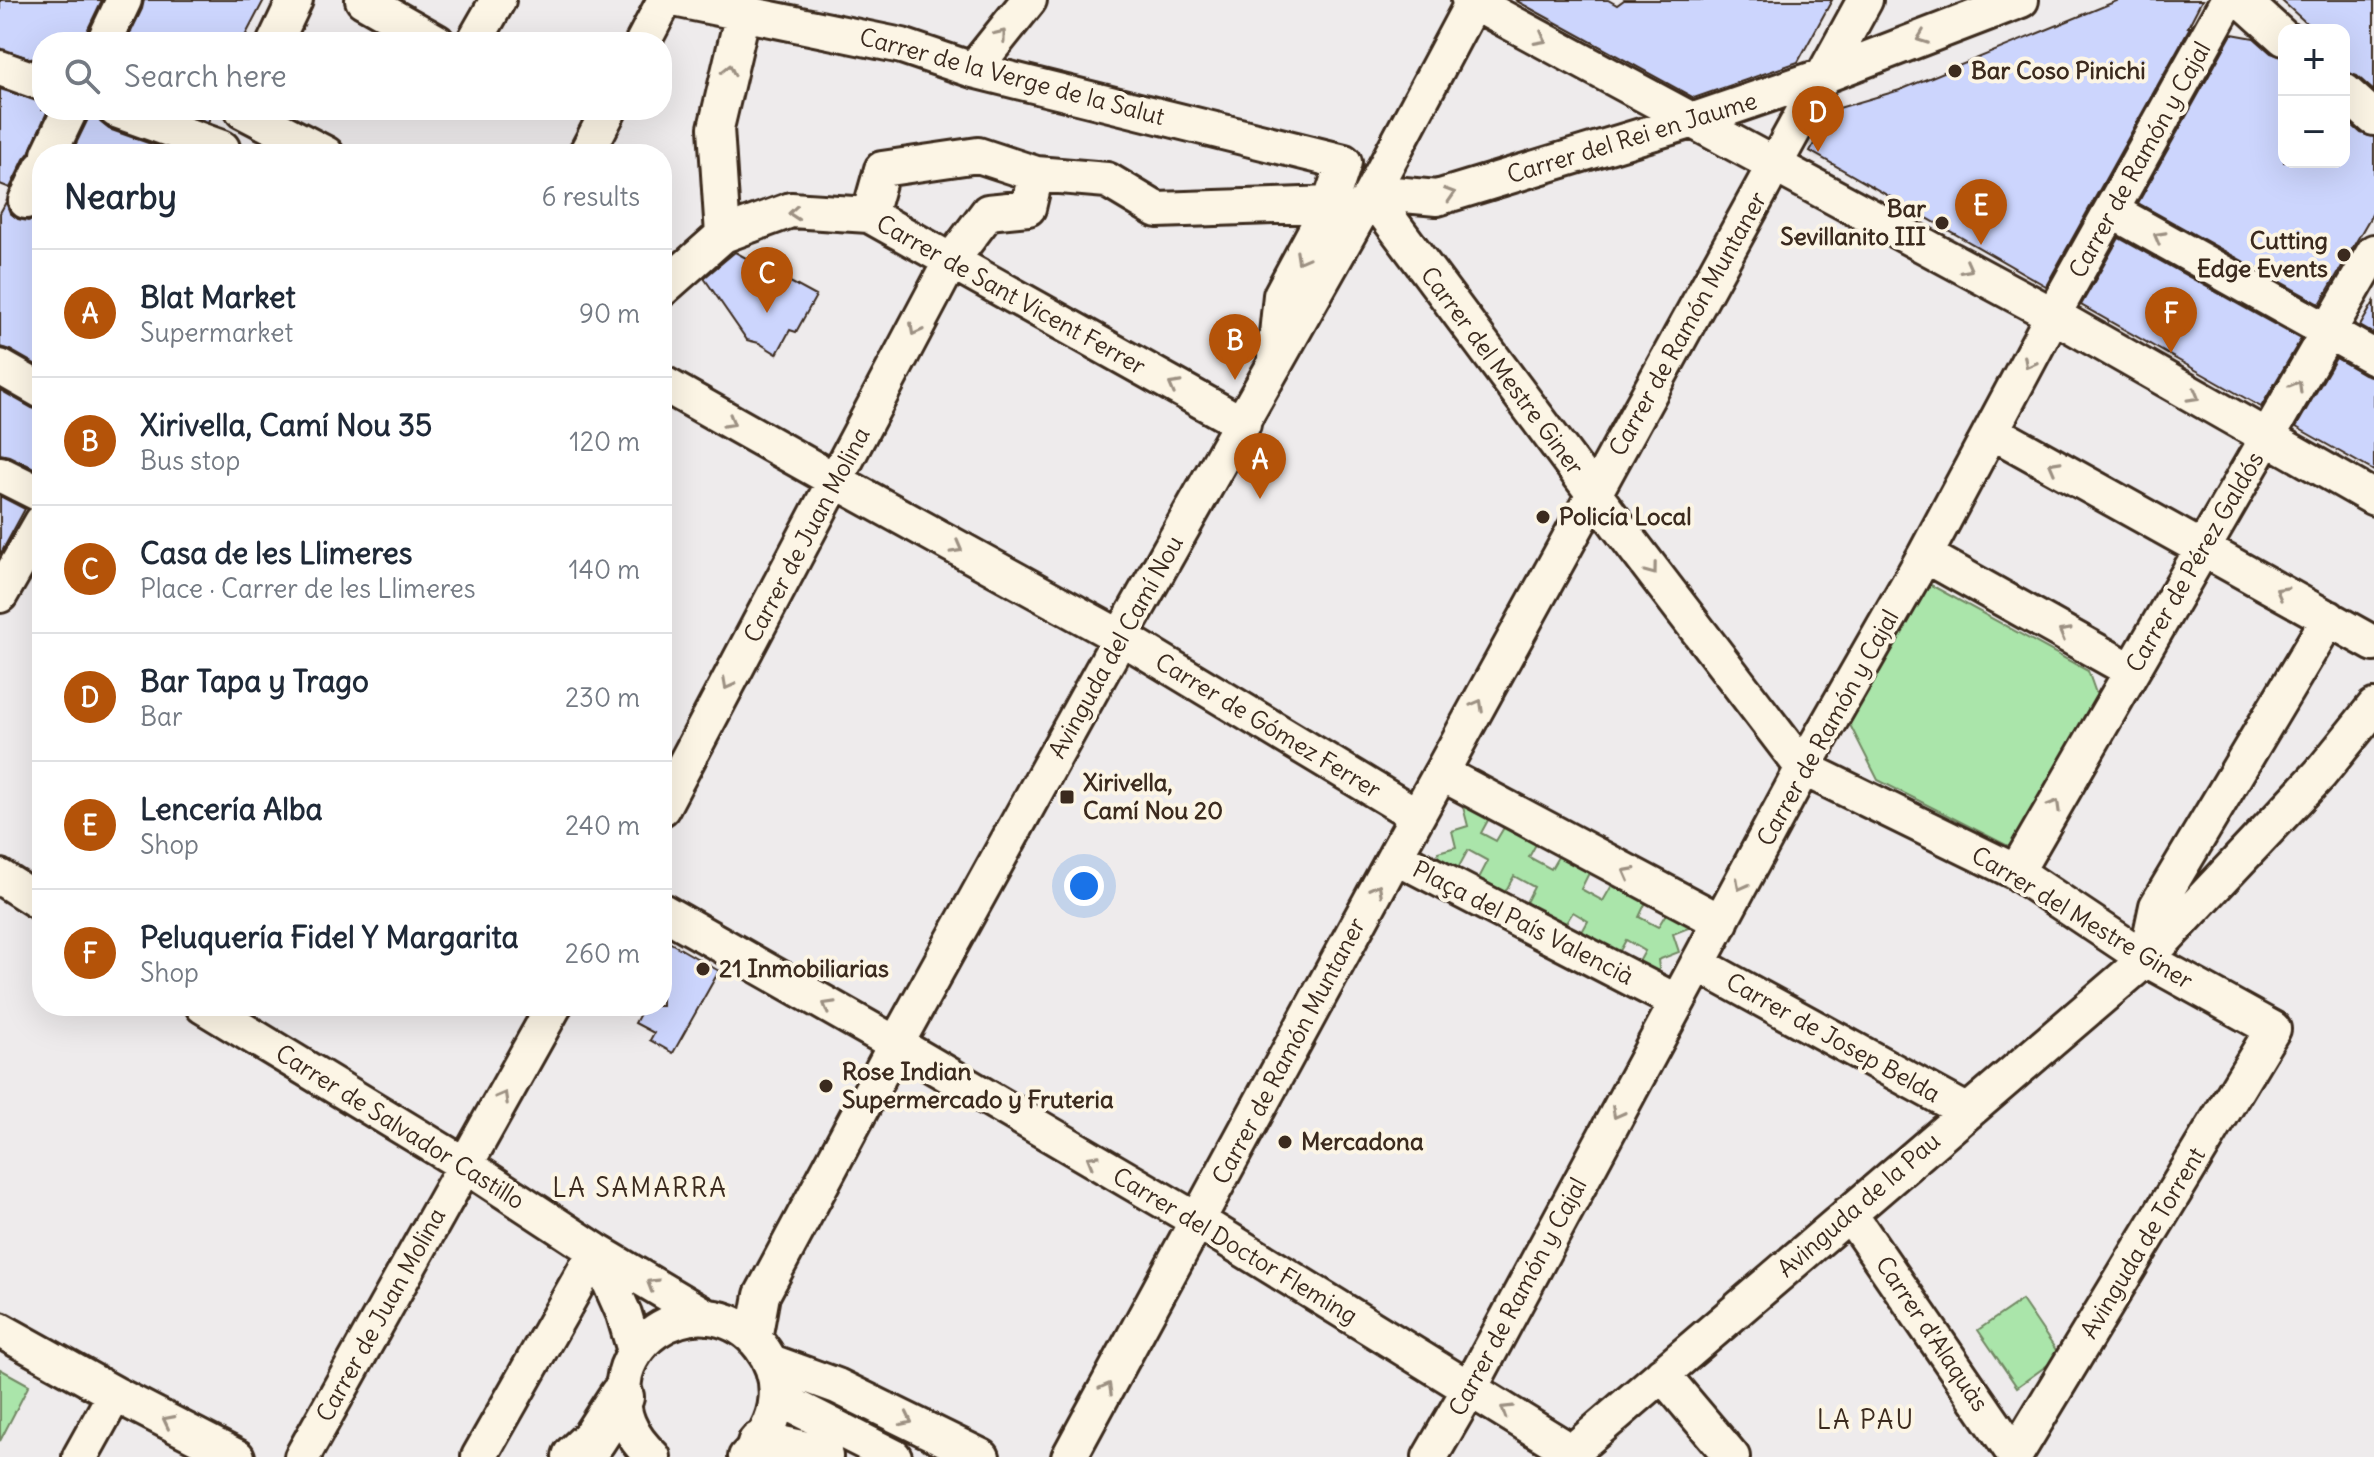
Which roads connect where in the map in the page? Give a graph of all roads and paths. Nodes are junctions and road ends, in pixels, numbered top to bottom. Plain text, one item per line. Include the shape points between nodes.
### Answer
1 (124, 0) edge
2 (295, 0) edge
3 (363, 0) edge
4 (498, 0) edge
5 (665, 0) edge
6 (679, 0) edge
7 (1029, 0) edge
8 (1865, 0) edge
9 (2021, 0) edge
10 (2228, 0) edge
11 (2242, 0) edge
12 (1472, 1) edge
13 (743, 13) junction
14 (109, 32) edge
15 (280, 32) edge
16 (419, 32) edge
17 (480, 32) edge
18 (648, 32) edge
19 (2278, 33) edge
20 (0, 68) edge
21 (973, 70) junction
22 (1823, 76) junction
23 (32, 79) edge
24 (2350, 96) edge
25 (2374, 118) edge
26 (65, 120) edge
27 (141, 120) edge
28 (238, 120) edge
29 (263, 120) edge
30 (604, 120) edge
31 (1694, 120) junction
32 (54, 144) edge
33 (202, 144) edge
34 (224, 144) edge
35 (307, 144) edge
36 (591, 144) edge
37 (1775, 165) junction
38 (1036, 174) junction
39 (32, 189) edge
40 (1372, 192) junction
41 (26, 201) dead end
42 (1330, 204) junction
43 (2112, 211) junction
44 (869, 215) junction
45 (723, 235) junction
46 (2374, 252) edge
47 (951, 261) junction
48 (672, 280) edge
49 (2053, 315) junction
50 (2328, 331) junction
51 (2374, 357) edge
52 (0, 367) edge
53 (1273, 369) junction
54 (32, 385) edge
55 (672, 389) edge
56 (1243, 424) junction
57 (1993, 432) junction
58 (2267, 437) junction
59 (0, 474) edge
60 (836, 481) junction
61 (32, 490) edge
62 (1594, 494) junction
63 (2374, 498) edge
64 (32, 549) edge
65 (2203, 549) junction
66 (1925, 555) junction
67 (0, 595) edge
68 (2329, 618) junction
69 (1120, 638) junction
70 (2374, 644) edge
71 (2132, 671) junction
72 (2374, 707) edge
73 (1803, 768) junction
74 (1441, 773) junction
75 (672, 789) edge
76 (1416, 815) junction
77 (1395, 856) junction
78 (2016, 872) junction
79 (0, 877) edge
80 (32, 898) edge
81 (672, 917) edge
82 (1721, 922) junction
83 (2146, 959) junction
84 (1698, 964) junction
85 (1677, 1002) junction
86 (224, 1016) edge
87 (548, 1016) edge
88 (2273, 1029) joint
89 (896, 1044) junction
90 (1968, 1112) junction
91 (465, 1165) junction
92 (1849, 1213) junction
93 (1198, 1221) junction
94 (596, 1251) junction
95 (762, 1295) junction
96 (714, 1319) junction
97 (0, 1330) edge
98 (762, 1350) junction
99 (635, 1351) junction
100 (1662, 1374) junction
101 (1470, 1388) junction
102 (115, 1394) junction
103 (621, 1397) junction
104 (778, 1398) junction
105 (753, 1451) edge
106 (1569, 1454) edge
107 (2014, 1456) edge
108 (80, 1457) edge
109 (237, 1457) edge
110 (302, 1457) edge
111 (479, 1457) edge
112 (575, 1457) edge
113 (653, 1457) edge
114 (820, 1457) edge
115 (894, 1457) edge
116 (982, 1457) edge
117 (1069, 1457) edge
118 (1430, 1457) edge
119 (1732, 1457) edge

1 - 14 street
2 - 15 street
3 - 16 street
4 - 17 street
5 - 18 street
6 - 13 street, Carrer de la Verge de la Salut
21 -> 7 street
8 - 22 street, Carrer de Ramón Muntaner
9 -> 22 street, Carrer del Rei en Jaume
10 - 43 street, Carrer de Ramón y Cajal
11 - 19 street
12 -> 31 street
12 - 40 street, Avinguda del Camí Nou
13 - 21 street, Carrer de la Verge de la Salut via 902,46
45 -> 13 street via 716,128
20 - 23 street
21 - 42 street, Carrer de la Verge de la Salut via 1344,162
22 - 31 street, Carrer del Rei en Jaume
22 - 37 street, Carrer de Ramón Muntaner
24 - 25 street
26 - 32 street
27 - 33 street
28 - 34 street
29 - 35 street
30 - 36 street
31 - 37 street
40 -> 31 street, Carrer del Rei en Jaume via 1437,198
37 -> 49 street
37 - 62 street, Carrer de Ramón Muntaner
38 - 42 street via 1107,180 1157,210
38 - 44 street via 978,155 882,169
38 - 47 street, Carrer de Juan Molina via 1028,208 988,212
39 - 41 street
40 - 53 street, Avinguda del Camí Nou
40 - 62 street, Carrer del Mestre Giner
42 -> 53 street via 1281,295
43 - 49 street, Carrer de Ramón y Cajal
50 -> 43 street
44 -> 45 street, Carrer de Sant Vicent Ferrer via 791,210
44 - 47 street, Carrer de Sant Vicent Ferrer
45 - 48 street
46 - 50 street, Carrer de Pérez Galdós
56 -> 47 street, Carrer de Sant Vicent Ferrer
47 -> 60 street, Carrer de Juan Molina
49 -> 57 street, Carrer de Ramón y Cajal
49 -> 58 street
50 - 51 street
58 -> 50 street, Carrer de Pérez Galdós
52 - 54 street
53 - 56 street, Avinguda del Camí Nou
55 -> 60 street, Carrer de Gómez Ferrer
56 - 69 street, Avinguda del Camí Nou
65 -> 57 street
57 - 66 street, Carrer de Ramón y Cajal
58 - 63 street
58 - 65 street, Carrer de Pérez Galdós
59 - 61 street
60 -> 69 street, Carrer de Gómez Ferrer
60 -> 75 street, Carrer de Juan Molina
62 -> 73 street, Carrer del Mestre Giner
74 -> 62 street, Carrer de Ramón Muntaner
64 - 67 street
68 -> 65 street
65 - 71 street, Carrer de Pérez Galdós
71 -> 66 street
66 - 73 street, Carrer de Ramón y Cajal
68 - 70 street
68 - 83 street via 2157,906
69 - 76 street, Carrer de Gómez Ferrer
69 - 89 street, Avinguda del Camí Nou
78 -> 71 street, Carrer de Pérez Galdós
72 - 83 street, Avinguda de la Pau via 2320,774
73 - 78 street, Carrer del Mestre Giner
73 -> 82 street, Carrer de Ramón y Cajal
74 - 76 street, Plaça del País Valencià
82 -> 74 street
76 - 77 street, Plaça del País Valencià
77 - 85 street, Plaça del País Valencià
93 -> 77 street, Carrer de Ramón Muntaner
78 - 83 street, Carrer del Mestre Giner
79 - 80 street
89 -> 81 street, Carrer del Doctor Fleming
82 - 84 street, Carrer de Ramón y Cajal
83 - 88 street, Carrer del Mestre Giner
83 - 90 street, Avinguda de la Pau
84 - 85 street, Carrer de Ramón y Cajal
84 - 90 street, Carrer de Josep Belda
85 -> 101 street, Carrer de Ramón y Cajal
86 - 91 street, Carrer de Salvador Castillo
91 -> 87 street, Carrer de Juan Molina
88 - 107 street, Avinguda de Torrent
93 -> 89 street, Carrer del Doctor Fleming
89 - 95 street, Avinguda del Camí Nou
90 - 92 street, Avinguda de la Pau
91 - 94 street, Carrer de Salvador Castillo
91 - 110 street, Carrer de Juan Molina
92 - 100 street, Avinguda de la Pau
92 - 107 street, Carrer d'Alaquàs
93 - 101 street, Carrer del Doctor Fleming
117 -> 93 street, Carrer de Ramón Muntaner
96 -> 94 street, Carrer de Salvador Castillo
94 - 99 street
94 - 111 street
95 - 96 street
95 - 98 street
96 - 98 street, Carrer de Salvador Castillo via 738,1327
96 - 99 street via 667,1324
97 - 102 street
98 - 104 street via 776,1379
98 -> 116 street, Carrer de Salvador Castillo
99 - 103 street
100 - 106 street, Avinguda de la Pau
100 - 119 street
106 -> 101 street, Carrer del Doctor Fleming
101 - 118 street, Carrer de Ramón y Cajal
102 - 108 street
109 -> 102 street
103 - 112 highway
103 - 113 street via 626,1422
104 - 105 street via 772,1422
104 - 115 street
105 - 114 highway

